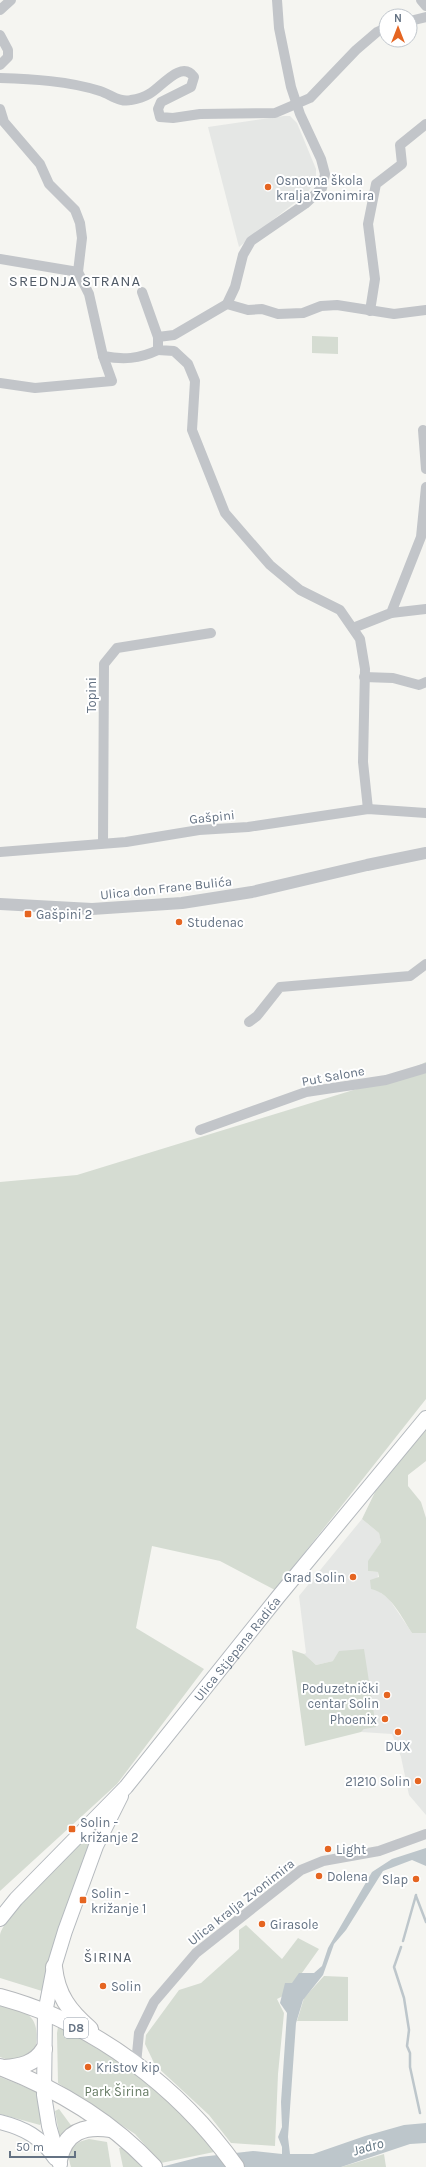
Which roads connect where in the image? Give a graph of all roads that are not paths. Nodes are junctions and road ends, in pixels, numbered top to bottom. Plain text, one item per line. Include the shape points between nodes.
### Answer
1 (11, 0) edge
2 (277, 0) edge
3 (421, 0) edge
4 (426, 6) edge
5 (0, 10) edge
6 (378, 32) edge
7 (0, 35) edge
8 (0, 65) edge
9 (0, 78) edge
10 (297, 104) junction
11 (0, 109) edge
12 (426, 124) edge
13 (0, 259) edge
14 (78, 272) junction
15 (142, 292) dead end
16 (227, 304) junction
17 (426, 310) edge
18 (370, 311) junction
19 (158, 337) junction
20 (158, 350) junction
21 (103, 356) junction
22 (0, 383) edge
23 (423, 430) dead end
24 (426, 469) edge
25 (426, 487) edge
26 (426, 609) edge
27 (391, 613) junction
28 (353, 628) junction
29 (212, 633) dead end
30 (364, 676) junction
31 (426, 682) edge
32 (368, 809) junction
33 (426, 813) edge
34 (103, 842) junction
35 (0, 852) edge
36 (426, 853) edge
37 (0, 904) edge
38 (426, 964) edge
39 (249, 1022) dead end
40 (426, 1068) edge
41 (200, 1130) dead end
42 (426, 1418) edge
43 (126, 1787) junction
44 (426, 1834) edge
45 (0, 1919) edge
46 (54, 1967) junction
47 (0, 1997) edge
48 (45, 2013) junction
49 (105, 2044) junction
50 (44, 2050) junction
51 (136, 2064) junction
52 (1, 2067) edge
53 (45, 2086) junction
54 (0, 2122) edge
55 (112, 2129) junction
56 (150, 2162) edge
57 (60, 2165) edge
58 (236, 2167) edge

1 - 5 street
2 - 10 street via 279,28
3 - 4 street
6 - 10 street via 356,50 310,98
7 - 8 street via 8,50 8,57
9 - 10 street via 25,78 80,86 130,101 149,94 172,76 183,71 191,73 194,78 191,87 161,102 158,109 160,117 275,113
10 - 16 street via 321,159 324,174 322,188 305,204 251,241 243,255 235,287
11 - 14 street via 4,122 40,164 49,184 75,210 82,238
12 - 18 street via 400,145 402,164 376,184 368,224 375,279
13 - 14 street
14 - 21 street via 89,294
15 - 19 street
16 - 18 street via 278,314 302,313 321,306 337,305
16 - 19 street via 174,335
17 - 18 street via 394,314
19 - 20 street
20 - 21 street via 123,360
20 - 28 street via 174,351 188,364 194,381 192,430 225,513 270,565 300,590 340,610
21 - 22 street via 112,381 35,388
23 - 24 street
25 - 27 street via 420,536
26 - 27 street
27 - 28 street
28 - 30 street via 360,639
29 - 34 street, Topini via 116,648 104,664
30 - 31 street via 393,678 419,684
30 - 32 street via 363,762
32 - 33 street, Gašpini
32 - 34 street, Gašpini via 248,826 199,830 126,842
34 - 35 street, Gašpini
36 - 37 street, Ulica don Frane Bulića via 367,864 252,892 182,903 92,910
38 - 39 street via 410,976 280,987 257,1016
40 - 41 street, Put Salone via 386,1080 306,1092
42 - 43 main road, Ulica Stjepana Radića via 273,1603
43 - 45 main road via 16,1899
43 - 46 main road via 91,1859
44 - 51 street, Ulica kralja Zvonimira via 379,1851 323,1861 301,1870 196,1953 154,2002 139,2033
46 - 48 main road
46 - 49 highway via 59,1991 65,2004
47 - 48 highway, D8
48 - 49 highway, D8
48 - 50 main road
49 - 51 highway, D8
50 - 52 highway via 33,2061 13,2067
50 - 53 main road
51 - 58 highway, D8 via 196,2118
52 - 53 highway
53 - 55 highway via 83,2108
53 - 57 main road via 49,2126
54 - 57 main road via 39,2137
55 - 56 highway
55 - 57 highway via 96,2126 78,2131 65,2144

